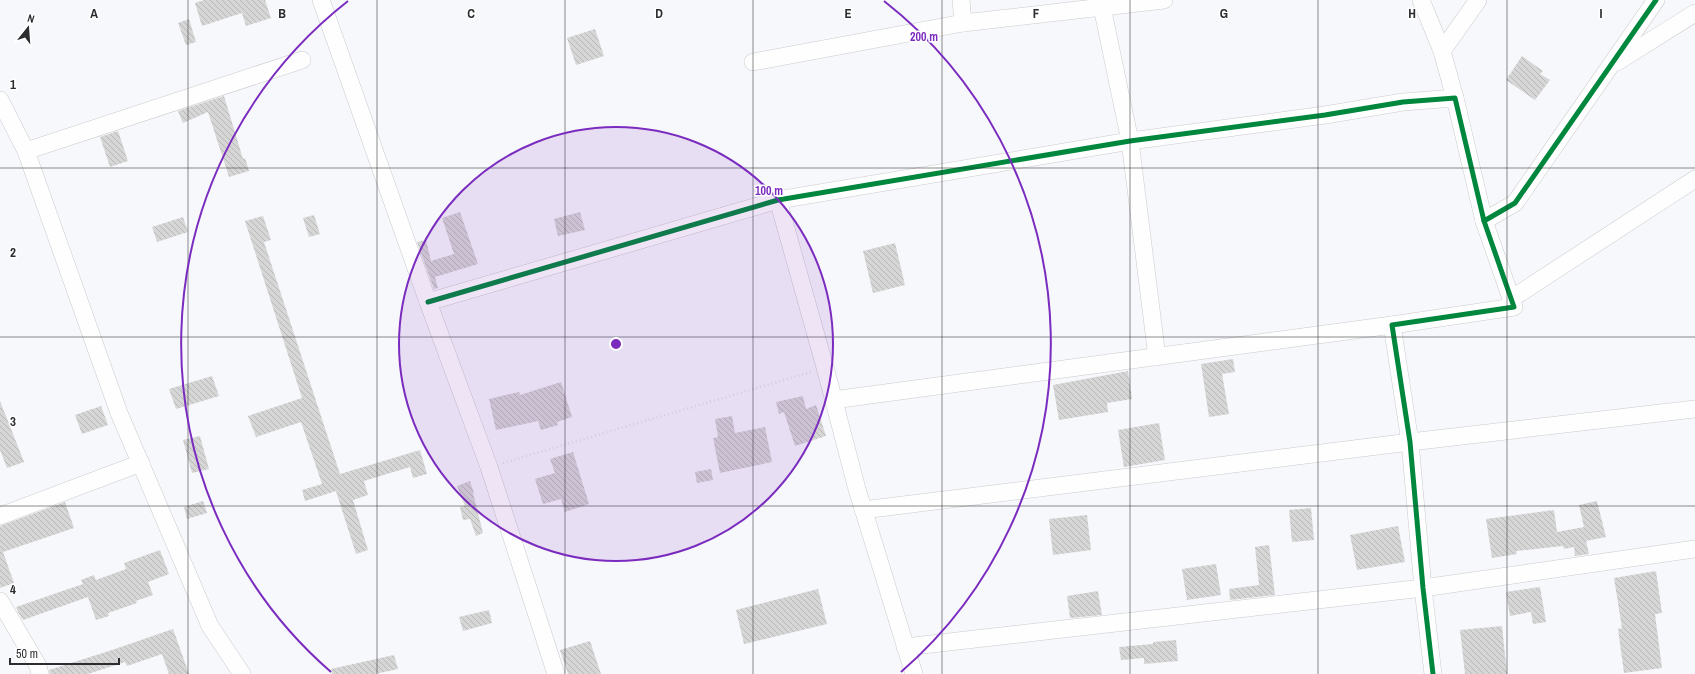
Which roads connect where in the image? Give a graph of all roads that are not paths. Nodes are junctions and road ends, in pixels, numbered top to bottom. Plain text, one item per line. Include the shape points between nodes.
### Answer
1 (321, 0) edge
2 (960, 0) edge
3 (1164, 0) edge
4 (1421, 0) edge
5 (1478, 0) edge
6 (1656, 0) edge
7 (1102, 7) junction
8 (1695, 13) edge
9 (963, 23) junction
10 (1442, 51) junction
11 (302, 60) dead end
12 (753, 62) dead end
13 (1610, 66) junction
14 (1455, 98) junction
15 (0, 100) edge
16 (1130, 141) junction
17 (26, 151) junction
18 (1695, 179) edge
19 (778, 200) junction
20 (1484, 221) junction
21 (1511, 299) junction
22 (428, 302) junction
23 (1392, 325) junction
24 (1158, 357) junction
25 (833, 400) junction
26 (1695, 409) edge
27 (1410, 442) junction
28 (141, 463) junction
29 (863, 510) junction
30 (0, 516) edge
31 (1695, 549) edge
32 (1423, 588) junction
33 (0, 601) edge
34 (905, 647) junction
35 (40, 674) edge
36 (242, 674) edge
37 (556, 674) edge
38 (914, 674) edge
39 (1434, 674) edge

1 - 22 street
2 - 9 street
3 - 7 street
4 - 10 street
5 - 10 street
6 - 13 street
7 - 9 street
7 - 16 street
8 - 13 street
9 - 12 street
10 - 14 street
11 - 17 street
13 - 20 street via 1515,203
14 - 16 street via 1403,102
14 - 20 street
15 - 17 street
16 - 19 street
16 - 24 street
17 - 28 street via 119,412
18 - 21 street
19 - 22 street
19 - 25 street
20 - 21 street
21 - 23 street via 1514,308
22 - 37 street via 489,467
23 - 24 street
23 - 27 street
24 - 25 street
25 - 29 street
26 - 27 street
27 - 29 street
27 - 32 street
28 - 30 street
28 - 36 street via 210,626
29 - 34 street
31 - 32 street
32 - 34 street
32 - 39 street
33 - 35 street via 38,666
34 - 38 street

